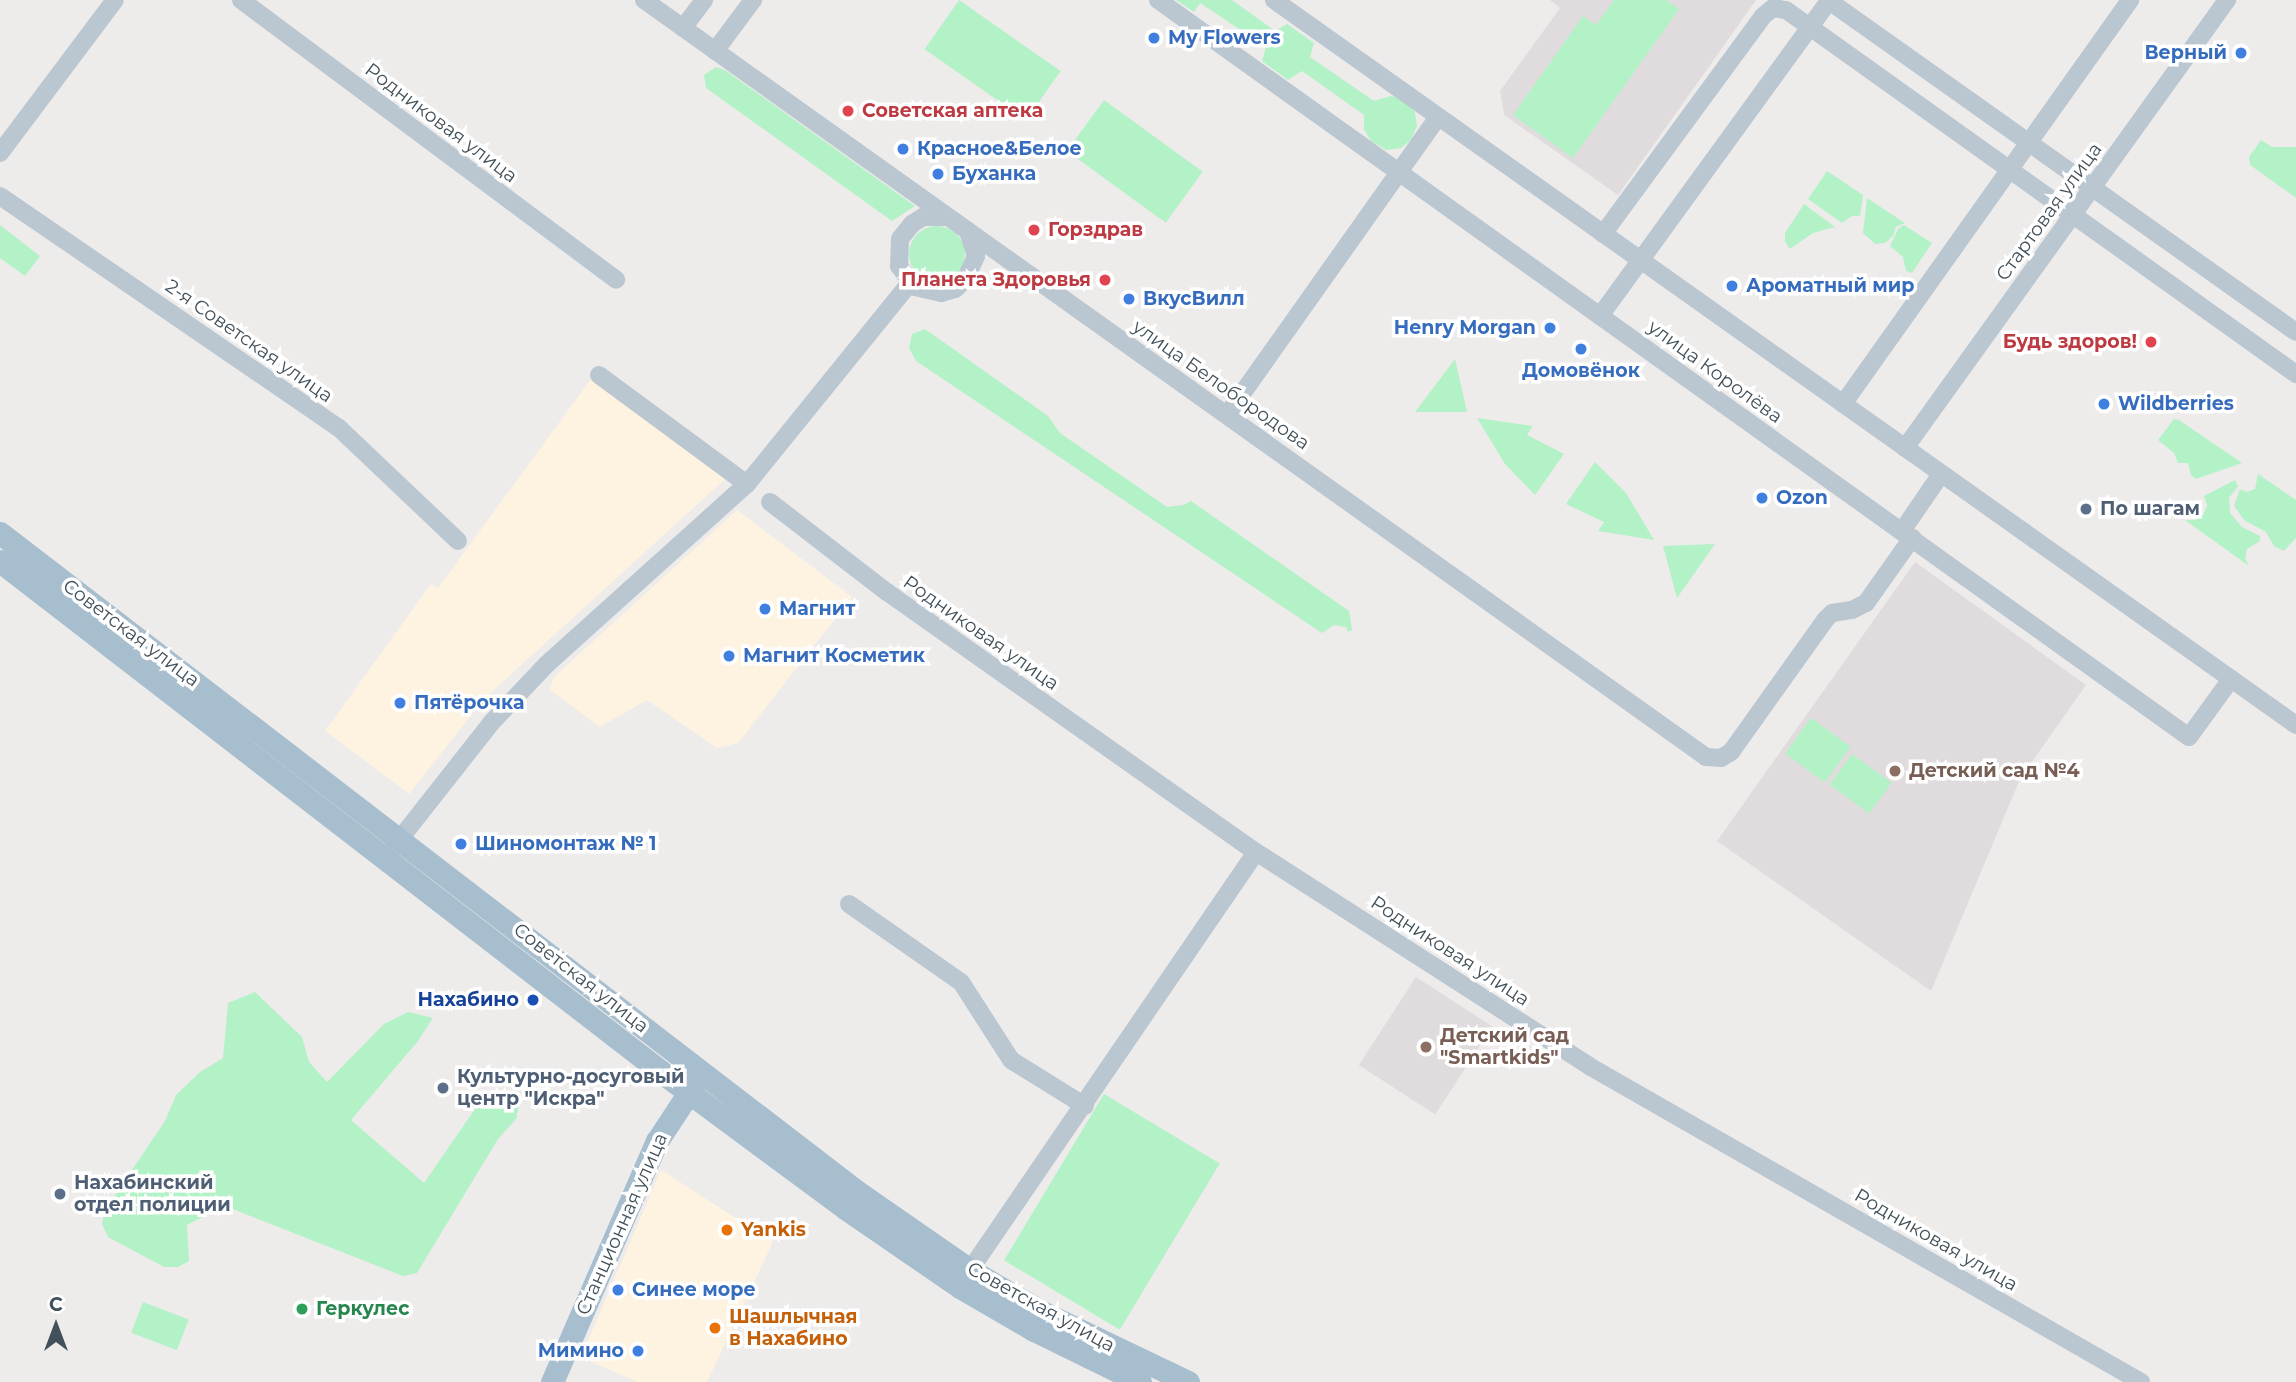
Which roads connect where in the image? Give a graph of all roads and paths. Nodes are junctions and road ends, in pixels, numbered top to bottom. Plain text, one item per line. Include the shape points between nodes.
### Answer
1 (115, 0) edge
2 (241, 0) edge
3 (643, 0) edge
4 (704, 0) edge
5 (753, 0) edge
6 (1158, 0) edge
7 (1274, 0) edge
8 (2130, 0) edge
9 (2227, 0) edge
10 (1830, 1) edge
11 (684, 27) junction
12 (1810, 27) junction
13 (715, 51) junction
14 (1438, 117) junction
15 (2028, 142) junction
16 (0, 153) edge
17 (2009, 169) junction
18 (1399, 172) junction
19 (2092, 187) junction
20 (0, 197) edge
21 (2073, 215) junction
22 (948, 217) junction
23 (968, 230) junction
24 (1604, 234) junction
25 (1640, 260) junction
26 (616, 280) dead end
27 (910, 283) junction
28 (1600, 316) junction
29 (2296, 332) edge
30 (2296, 374) edge
31 (598, 375) dead end
32 (1843, 404) junction
33 (1227, 415) junction
34 (1905, 448) junction
35 (1941, 474) junction
36 (747, 484) junction
37 (770, 502) dead end
38 (0, 533) edge
39 (1907, 535) junction
40 (458, 541) dead end
41 (0, 561) edge
42 (2231, 679) junction
43 (2296, 725) edge
44 (400, 839) junction
45 (1256, 852) junction
46 (384, 860) junction
47 (849, 904) dead end
48 (703, 1071) junction
49 (688, 1093) junction
50 (1085, 1106) junction
51 (970, 1270) junction
52 (552, 1382) edge
53 (1140, 1382) edge
54 (1188, 1382) edge
55 (2141, 1382) edge

1 - 16 street
2 - 26 street, Родниковая улица
3 - 11 street, улица Белобородова
4 - 11 street
5 - 13 street
6 - 18 street, улица Королёва
7 - 14 street
8 - 15 street
9 - 19 street, Стартовая улица
10 - 12 street
10 - 15 street
11 - 13 street, улица Белобородова
12 - 17 street
12 - 24 street via 1786,10 1773,8 1763,16
12 - 25 street
13 - 22 street, улица Белобородова
14 - 18 street
14 - 24 street
15 - 17 street
15 - 19 street
17 - 21 street
17 - 32 street
18 - 28 street, улица Королёва
18 - 33 street
19 - 21 street, Стартовая улица
19 - 29 street
20 - 40 street, 2-я Советская улица via 339,428
21 - 30 street
21 - 34 street, Стартовая улица
22 - 23 street, улица Белобородова
22 - 27 street via 923,218 903,233 897,259
23 - 27 street via 975,262 960,285 935,293
23 - 33 street, улица Белобородова
24 - 25 street
25 - 28 street
25 - 32 street
27 - 36 street
28 - 39 street, улица Королёва
31 - 36 street
32 - 34 street
33 - 39 street, улица Белобородова via 1706,757 1721,758 1731,752 1832,612 1866,603
34 - 35 street
35 - 39 street
35 - 42 street
36 - 44 street via 547,664 491,723
37 - 45 street, Родниковая улица via 887,593
38 - 44 main road, Советская улица
39 - 42 street, улица Королёва via 2189,737
41 - 46 main road, Советская улица
42 - 43 street
44 - 46 street
44 - 48 main road, Советская улица
45 - 50 street
45 - 55 street, Родниковая улица via 1590,1066
46 - 49 main road, Советская улица
47 - 50 street via 961,982 1011,1060
48 - 49 main road, Станционная улица
48 - 51 main road, Советская улица via 856,1191
49 - 52 main road, Станционная улица via 657,1141
49 - 53 main road, Советская улица via 960,1287
50 - 51 street
51 - 54 main road, Советская улица via 1042,1312

